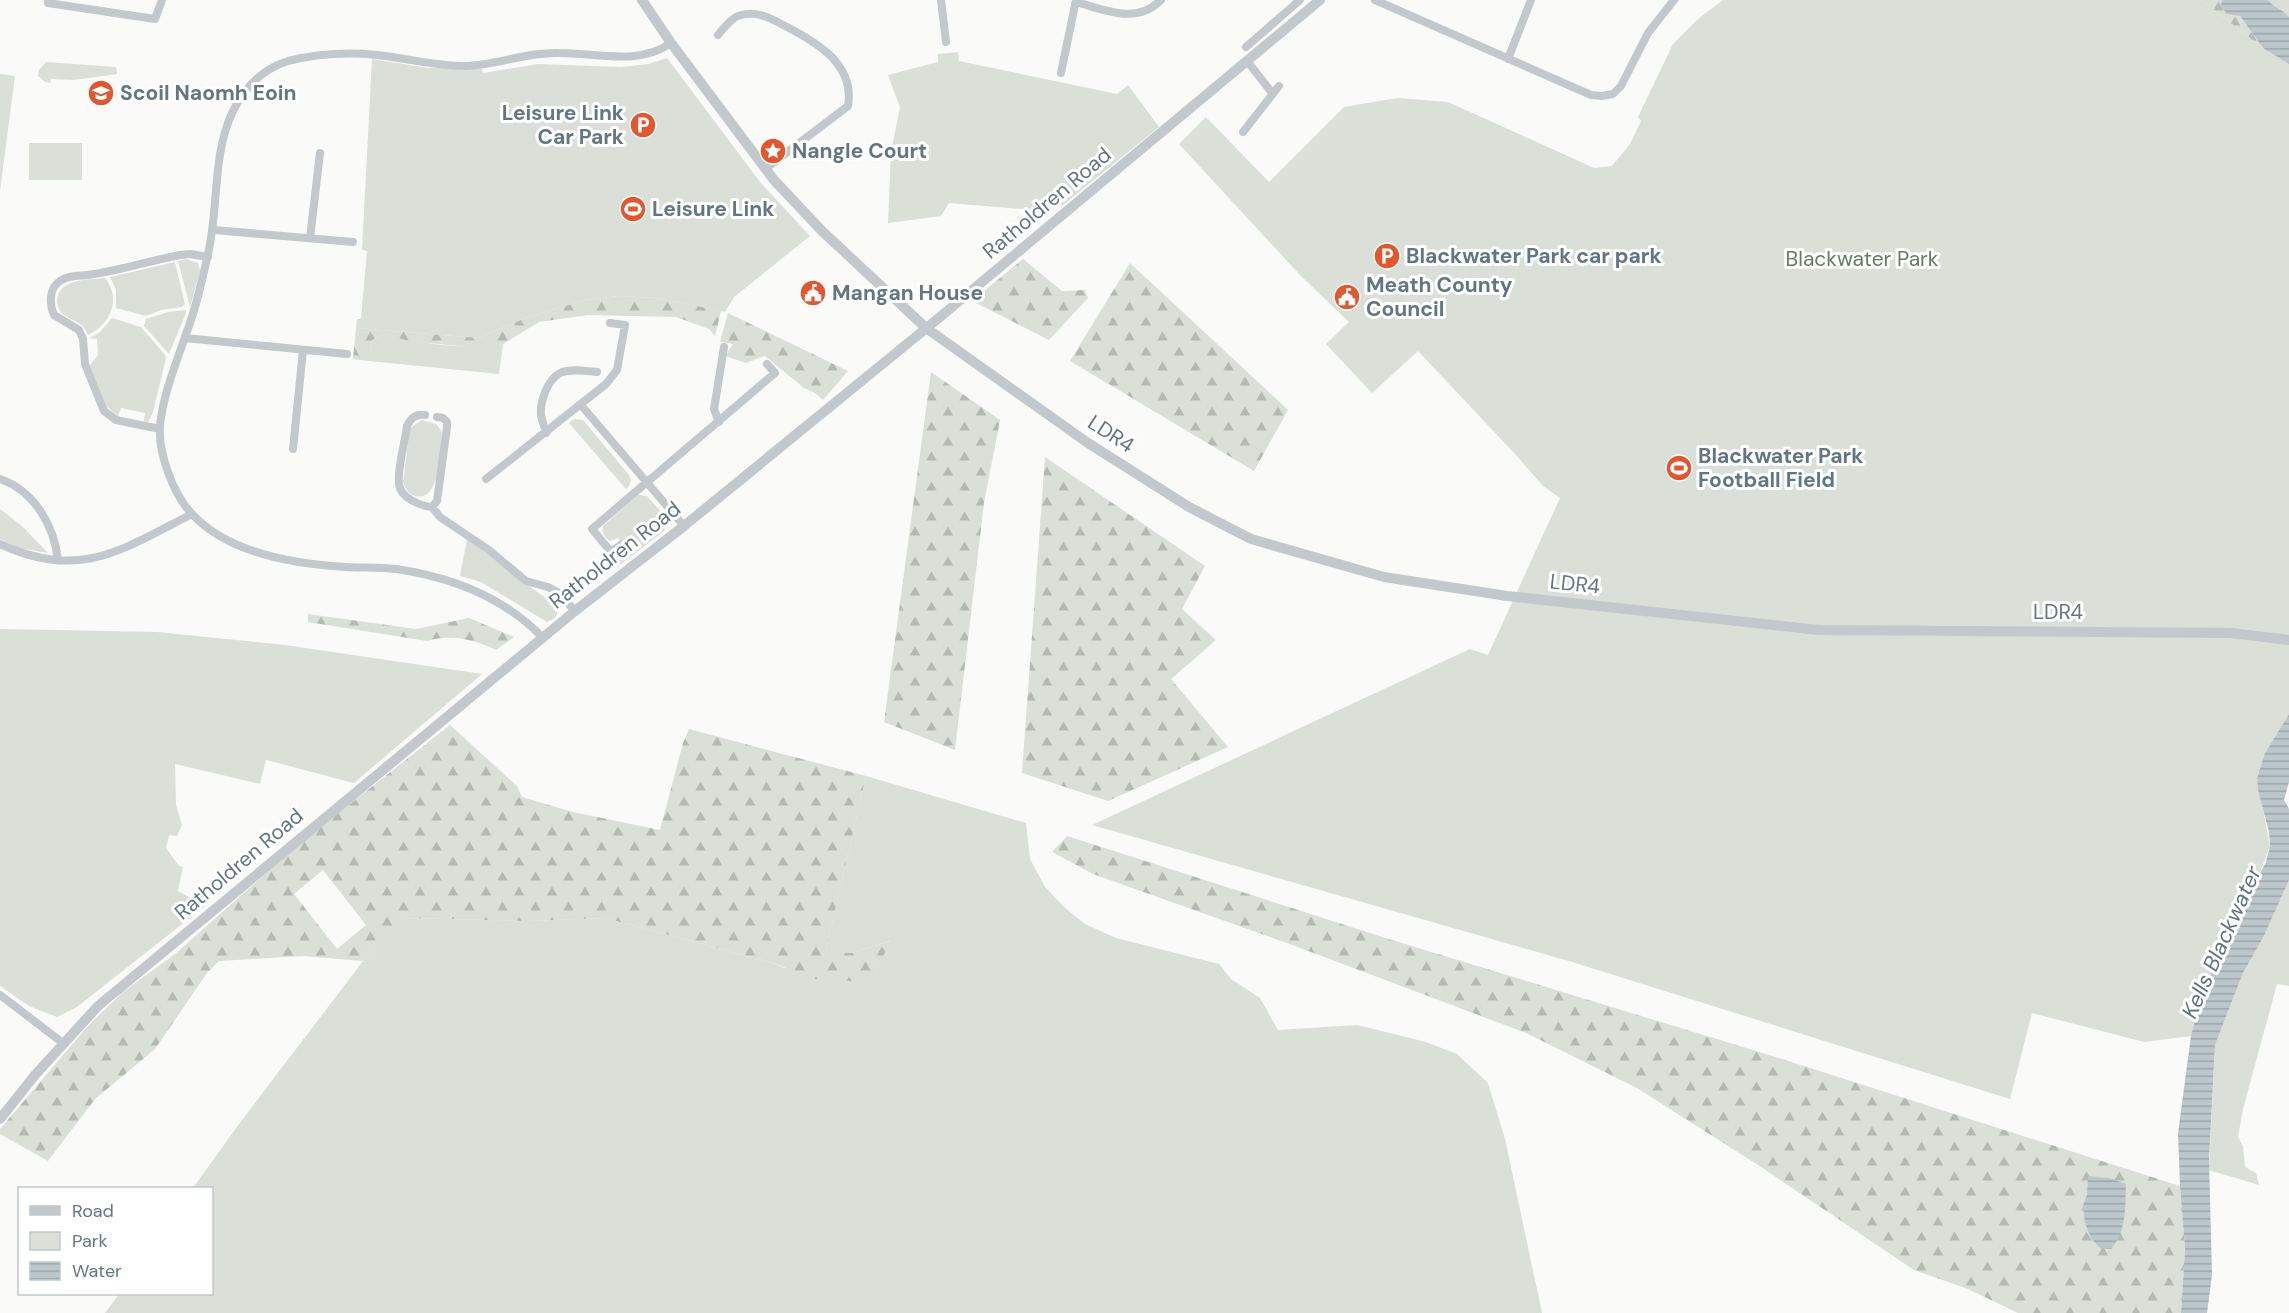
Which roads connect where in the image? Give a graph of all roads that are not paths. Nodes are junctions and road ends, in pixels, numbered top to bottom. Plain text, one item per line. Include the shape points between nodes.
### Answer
1 (48, 0) edge
2 (162, 0) edge
3 (642, 0) edge
4 (941, 0) edge
5 (1161, 0) edge
6 (1300, 0) edge
7 (1320, 0) edge
8 (1375, 0) edge
9 (1531, 0) edge
10 (1674, 0) edge
11 (1076, 1) edge
12 (1264, 32) junction
13 (718, 35) dead end
14 (1272, 41) junction
15 (946, 42) dead end
16 (671, 43) junction
17 (1246, 47) dead end
18 (1508, 59) junction
19 (1247, 61) junction
20 (1061, 73) dead end
21 (1279, 86) dead end
22 (1273, 94) junction
23 (1243, 132) dead end
24 (320, 153) dead end
25 (765, 169) junction
26 (214, 230) junction
27 (310, 238) junction
28 (353, 242) dead end
29 (207, 257) junction
30 (610, 323) dead end
31 (926, 328) junction
32 (185, 338) junction
33 (724, 347) dead end
34 (303, 350) junction
35 (347, 354) dead end
36 (767, 364) dead end
37 (597, 372) dead end
38 (581, 405) junction
39 (425, 415) dead end
40 (437, 417) dead end
41 (719, 422) junction
42 (160, 429) junction
43 (546, 433) junction
44 (293, 449) dead end
45 (0, 479) edge
46 (486, 479) dead end
47 (647, 481) junction
48 (432, 507) junction
49 (192, 514) junction
50 (684, 526) junction
51 (0, 544) edge
52 (622, 544) dead end
53 (58, 560) junction
54 (575, 611) junction
55 (543, 638) junction
56 (2289, 640) edge
57 (0, 995) edge
58 (63, 1043) junction
59 (0, 1119) edge

1 - 2 street via 155,19
3 - 16 street, LDR4
4 - 15 street
5 - 11 street via 1143,13 1134,14
6 - 12 street
7 - 14 street, Ratholdren Road
8 - 18 street
9 - 18 street
10 - 18 street via 1654,23 1613,94 1591,95
11 - 20 street
12 - 14 street
12 - 17 street
13 - 25 street via 738,16 763,15 809,37 828,51 847,84 848,106
14 - 19 street, Ratholdren Road
16 - 25 street, LDR4
16 - 26 street via 655,53 637,56 538,52 466,66 350,54 284,63 254,80 226,128
19 - 22 street
19 - 31 street, Ratholdren Road
21 - 22 street
22 - 23 street
24 - 27 street
25 - 31 street, LDR4 via 822,231
26 - 27 street
26 - 29 street
27 - 28 street
29 - 32 street
29 - 42 street via 180,255 107,273 71,276 58,282 51,294 54,315 79,330 85,364 104,411 116,420
30 - 38 street via 625,325 617,370
31 - 50 street, Ratholdren Road
31 - 56 street, LDR4 via 1088,443 1220,524 1272,546 1384,577 1507,596 1819,630 2231,633
32 - 34 street
32 - 42 street via 173,369
33 - 41 street via 714,410
34 - 35 street
34 - 44 street
36 - 41 street via 775,373
37 - 43 street via 569,371 550,382 541,415
38 - 43 street
38 - 47 street
39 - 48 street via 411,419 407,426 398,486 404,495 422,506
40 - 48 street via 443,418 447,427 437,501
41 - 47 street
42 - 49 street via 168,473
43 - 46 street
45 - 53 street via 21,490 46,519 53,532
47 - 50 street
47 - 52 street via 592,529 612,552
48 - 54 street via 526,581 559,593
49 - 53 street via 111,555 82,561
49 - 55 street via 232,542 259,552 317,564 421,573 457,583 505,606
50 - 54 street, Ratholdren Road
51 - 53 street via 36,558
54 - 55 street, Ratholdren Road
55 - 58 street, Ratholdren Road via 98,1006
57 - 58 street
58 - 59 street, Ratholdren Road

